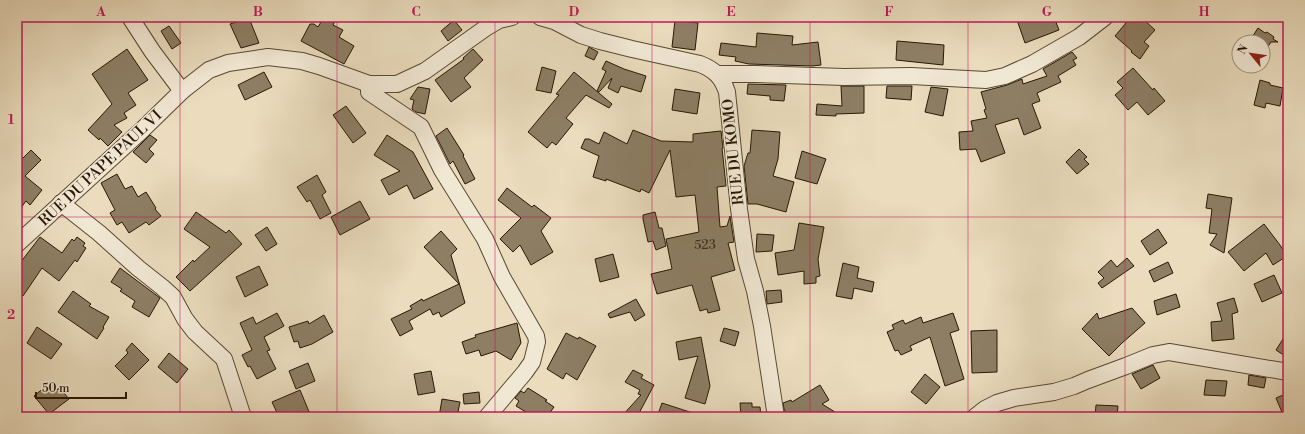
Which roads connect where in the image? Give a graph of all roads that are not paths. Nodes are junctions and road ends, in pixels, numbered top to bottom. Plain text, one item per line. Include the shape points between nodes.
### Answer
1 (130, 17) edge
2 (512, 17) edge
3 (540, 17) edge
4 (1105, 17) edge
5 (718, 74) junction
6 (369, 84) junction
7 (182, 91) junction
8 (61, 203) junction
9 (17, 244) edge
10 (1288, 372) edge
11 (243, 417) edge
12 (487, 417) edge
13 (776, 417) edge
14 (974, 417) edge

1 - 7 street
2 - 6 street via 499,20 487,27 431,67 411,78 396,84
3 - 5 street via 587,37 700,64
4 - 5 street via 1079,37 1032,64 1005,76 986,80 911,76
5 - 13 street, RUE DU KOMO via 728,92 746,259 762,326
6 - 7 street via 302,61 268,57 228,63 209,70
6 - 12 street via 369,92 421,127 442,170 485,239 502,277 536,336 532,362
7 - 8 street, RUE DU PAPE PAUL VI
8 - 9 street, RUE DU PAPE PAUL VI
8 - 11 street via 172,297 195,332 224,359
10 - 14 street via 1169,352 1153,355 1054,392 997,403

